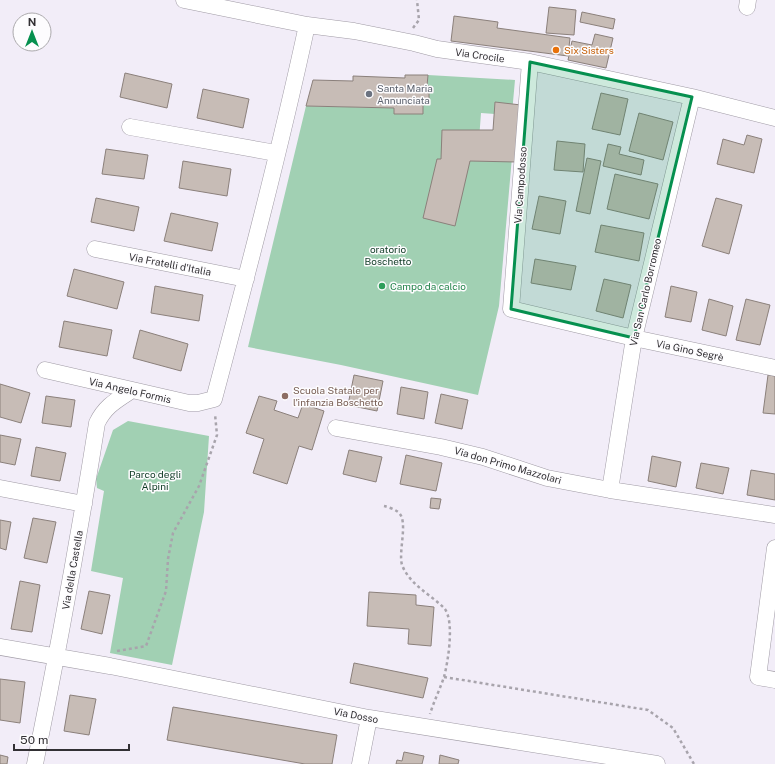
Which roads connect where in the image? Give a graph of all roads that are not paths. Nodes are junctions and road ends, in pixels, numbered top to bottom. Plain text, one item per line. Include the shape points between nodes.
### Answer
1 (184, 0) edge
2 (307, 24) junction
3 (530, 62) junction
4 (692, 97) junction
5 (775, 118) edge
6 (130, 127) dead end
7 (276, 154) junction
8 (95, 249) dead end
9 (246, 279) junction
10 (511, 309) joint
11 (634, 338) junction
12 (775, 368) edge
13 (46, 370) dead end
14 (132, 390) junction
15 (336, 428) dead end
16 (0, 488) edge
17 (610, 490) junction
18 (84, 504) junction
19 (775, 515) edge
20 (775, 548) edge
21 (0, 647) edge
22 (56, 658) junction
23 (775, 680) edge
24 (369, 718) junction
25 (35, 764) edge
26 (360, 764) edge
27 (657, 764) edge

1 - 2 street, Via Crocile
2 - 3 street, Via Crocile via 354,31 437,49
2 - 7 street
3 - 4 street, Via Crocile
3 - 10 street, Via Campodosso
4 - 5 street, Via Crocile
4 - 11 street, Via San Carlo Borromeo
6 - 7 street
7 - 9 street
8 - 9 street, Via Fratelli d'Italia
9 - 14 street, Via Angelo Formis via 214,399 198,404
10 - 11 street, Via Gino Segrè
11 - 12 street, Via Gino Segrè
11 - 17 street, Via San Carlo Borromeo
13 - 14 street, Via Angelo Formis
14 - 18 street, Via della Castella via 101,413 97,423
15 - 17 street, Via don Primo Mazzolari via 441,447 483,457 547,478
16 - 18 street
17 - 19 street, Via don Primo Mazzolari
18 - 22 street, Via della Castella
20 - 23 street via 758,677
21 - 22 street, Via Dosso
22 - 24 street, Via Dosso via 110,666
22 - 25 street, Via della Castella
24 - 26 street
24 - 27 street, Via Dosso

